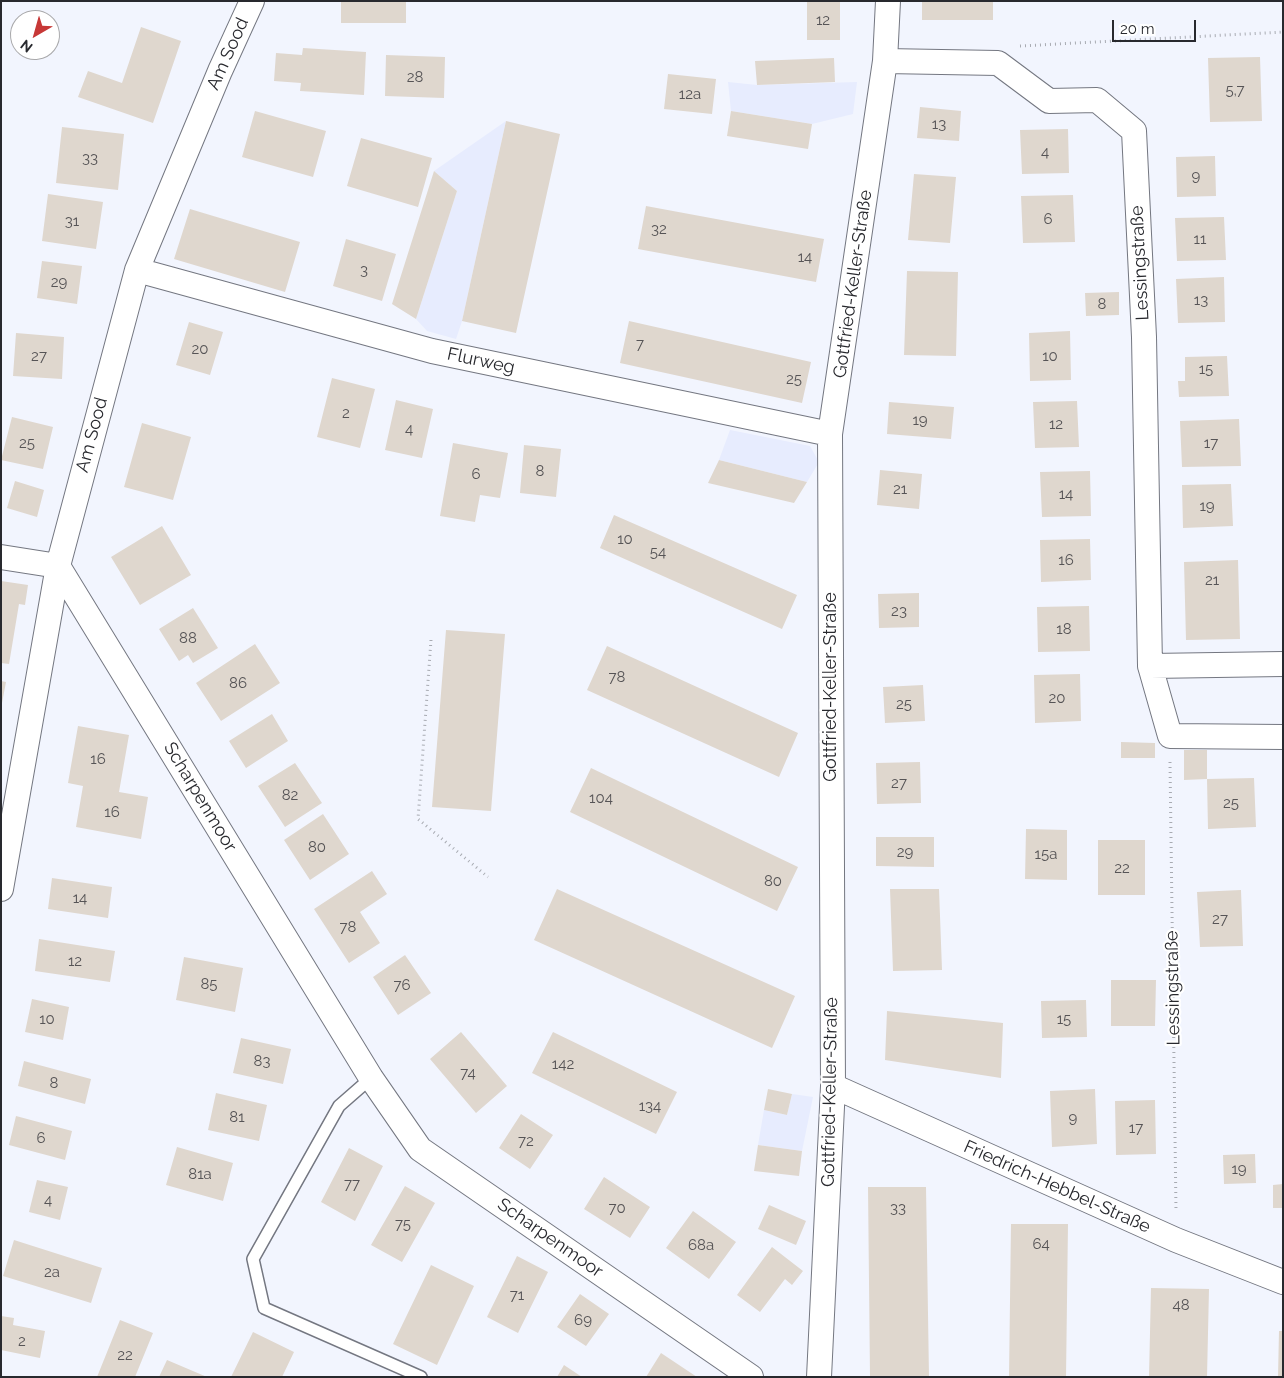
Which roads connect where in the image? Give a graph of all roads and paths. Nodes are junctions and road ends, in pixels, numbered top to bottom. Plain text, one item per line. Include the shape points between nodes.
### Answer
1 (252, 1) edge
2 (888, 1) edge
3 (1283, 32) edge
4 (1014, 46) dead end
5 (885, 61) junction
6 (137, 270) junction
7 (830, 434) junction
8 (1, 557) edge
9 (58, 566) junction
10 (431, 640) dead end
11 (1283, 664) edge
12 (1150, 666) junction
13 (1170, 736) junction
14 (1283, 737) edge
15 (488, 877) dead end
16 (1, 889) edge
17 (371, 1078) junction
18 (834, 1086) junction
19 (1176, 1240) junction
20 (1283, 1282) edge
21 (421, 1377) edge
22 (751, 1377) edge
23 (819, 1377) edge

1 - 6 street, Am Sood
2 - 5 street, Gottfried-Keller-Straße
3 - 4 path
5 - 7 street, Gottfried-Keller-Straße
5 - 12 street, Lessingstraße via 998,63 1049,101 1097,100 1134,131 1144,337
6 - 7 street, Flurweg via 432,351
6 - 9 street, Am Sood
7 - 18 street, Gottfried-Keller-Straße
8 - 9 street
9 - 16 street, Am Sood
9 - 17 street, Scharpenmoor
10 - 15 path via 418,819
11 - 12 street
12 - 13 street, Lessingstraße
13 - 14 street
13 - 19 path, Lessingstraße
17 - 21 lane via 339,1106 253,1259 264,1308
17 - 22 street, Scharpenmoor via 420,1149
18 - 19 street, Friedrich-Hebbel-Straße
18 - 23 street, Gottfried-Keller-Straße
19 - 20 street, Friedrich-Hebbel-Straße

